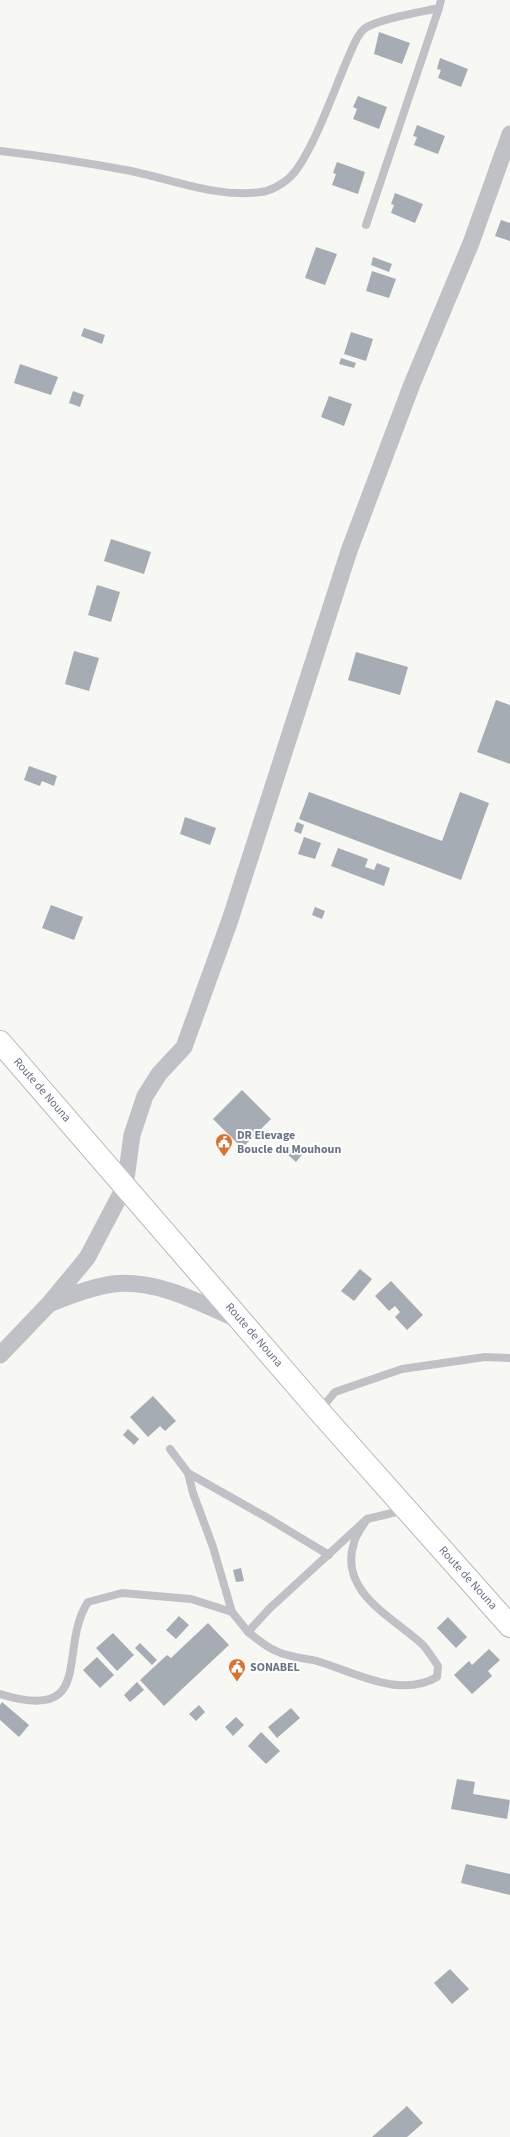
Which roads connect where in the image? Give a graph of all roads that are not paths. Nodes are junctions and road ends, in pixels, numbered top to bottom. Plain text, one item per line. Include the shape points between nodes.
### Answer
1 (440, 4) edge
2 (510, 134) edge
3 (0, 151) edge
4 (366, 225) dead end
5 (0, 1042) edge
6 (125, 1186) junction
7 (49, 1304) junction
8 (243, 1322) junction
9 (0, 1355) edge
10 (510, 1358) edge
11 (319, 1411) junction
12 (170, 1449) dead end
13 (188, 1473) junction
14 (407, 1510) junction
15 (367, 1519) junction
16 (329, 1555) junction
17 (232, 1612) junction
18 (510, 1626) edge
19 (248, 1632) junction
20 (0, 1694) edge

1 - 3 lane via 364,30 356,40 306,155 289,179 263,192 240,194 199,188 131,171
1 - 4 lane
2 - 6 street via 471,243 412,384 349,551 230,920 184,1047 159,1074 145,1096 132,1135
5 - 6 main road, Route de Nouna
6 - 7 street via 86,1258
6 - 8 main road, Route de Nouna
7 - 8 street via 78,1292 113,1284 151,1285
7 - 9 street
8 - 11 main road, Route de Nouna
10 - 11 lane via 485,1357 402,1369 335,1392
11 - 14 main road, Route de Nouna
12 - 13 lane
13 - 16 lane
13 - 17 lane
14 - 15 lane
14 - 18 main road, Route de Nouna
15 - 16 lane
15 - 19 lane via 354,1542 350,1563 354,1580 366,1597 423,1645 438,1666 437,1677 430,1682 407,1686 364,1678 318,1662 276,1652
16 - 19 lane via 269,1609
17 - 19 lane
17 - 20 lane via 191,1599 122,1593 88,1602 81,1613 70,1676 60,1693 50,1700 22,1701

